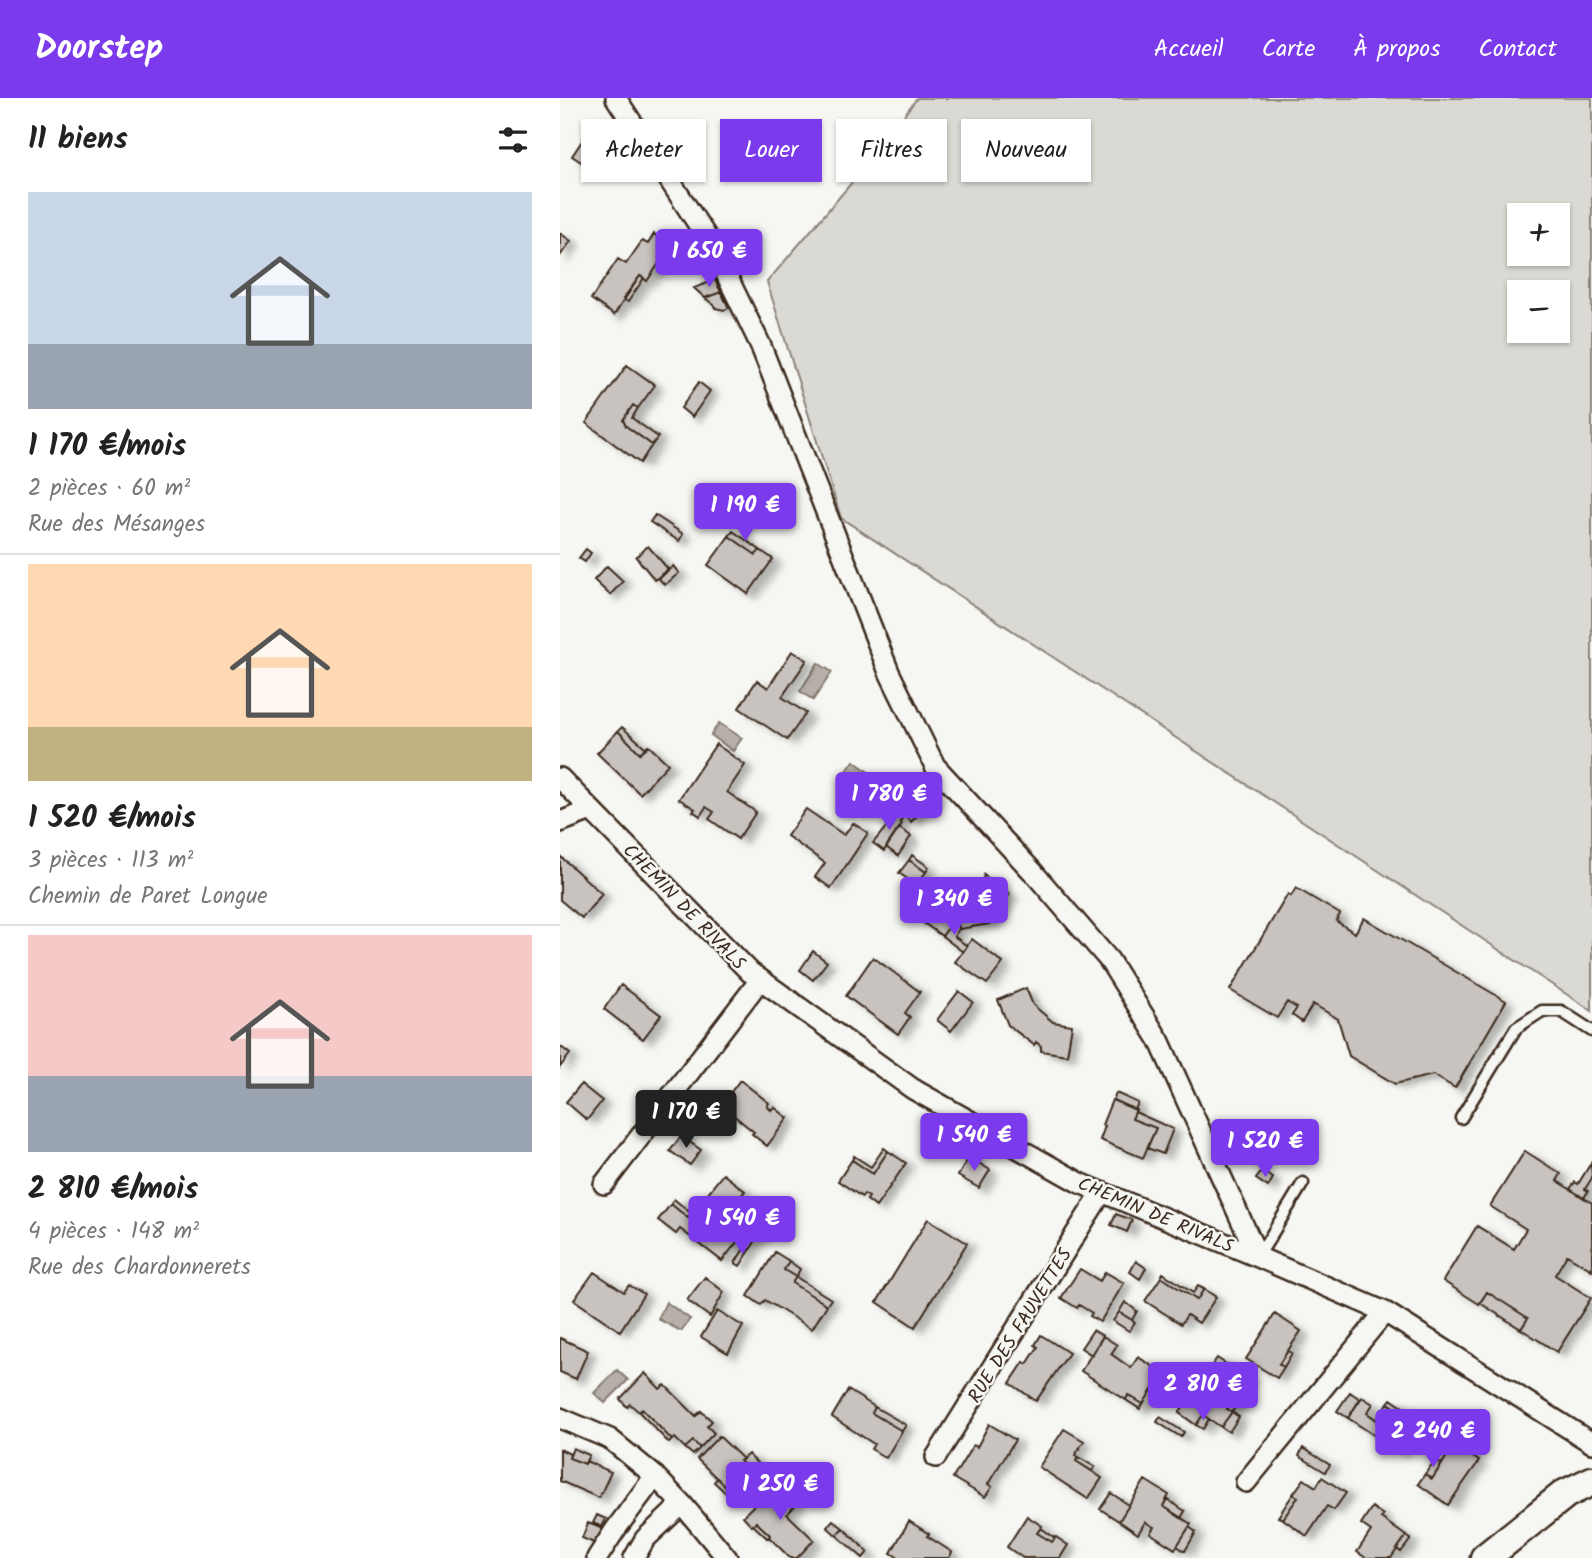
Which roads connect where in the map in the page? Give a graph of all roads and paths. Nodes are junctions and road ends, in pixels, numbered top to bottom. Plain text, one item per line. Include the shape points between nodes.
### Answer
1 (616, 98) edge
2 (560, 778) edge
3 (591, 810) junction
4 (560, 822) edge
5 (760, 980) junction
6 (1592, 1031) edge
7 (1461, 1118) dead end
8 (1303, 1183) dead end
9 (604, 1184) dead end
10 (1102, 1192) junction
11 (1258, 1257) junction
12 (1385, 1312) junction
13 (560, 1418) edge
14 (1592, 1443) edge
15 (936, 1457) dead end
16 (655, 1476) junction
17 (1592, 1481) edge
18 (1245, 1482) dead end
19 (682, 1504) junction
20 (597, 1558) edge
21 (634, 1558) edge
22 (727, 1558) edge
23 (1485, 1558) edge

1 - 11 street via 713,247 760,344 889,672 935,766 1109,960 1158,1041
2 - 3 street, CHEMIN DE RIVALS
3 - 4 street
3 - 5 street, CHEMIN DE RIVALS
5 - 9 street
5 - 10 street, CHEMIN DE RIVALS via 913,1089
6 - 7 lane via 1561,1011 1542,1011 1516,1028
8 - 11 lane
10 - 11 street, CHEMIN DE RIVALS
10 - 15 street, RUE DES FAUVETTES
11 - 12 street, CHEMIN DE RIVALS
12 - 14 street, CHEMIN DE RIVALS
12 - 18 street
13 - 16 street via 610,1439
16 - 19 street
16 - 20 street
17 - 23 street via 1565,1494
19 - 21 street via 645,1539
19 - 22 street

